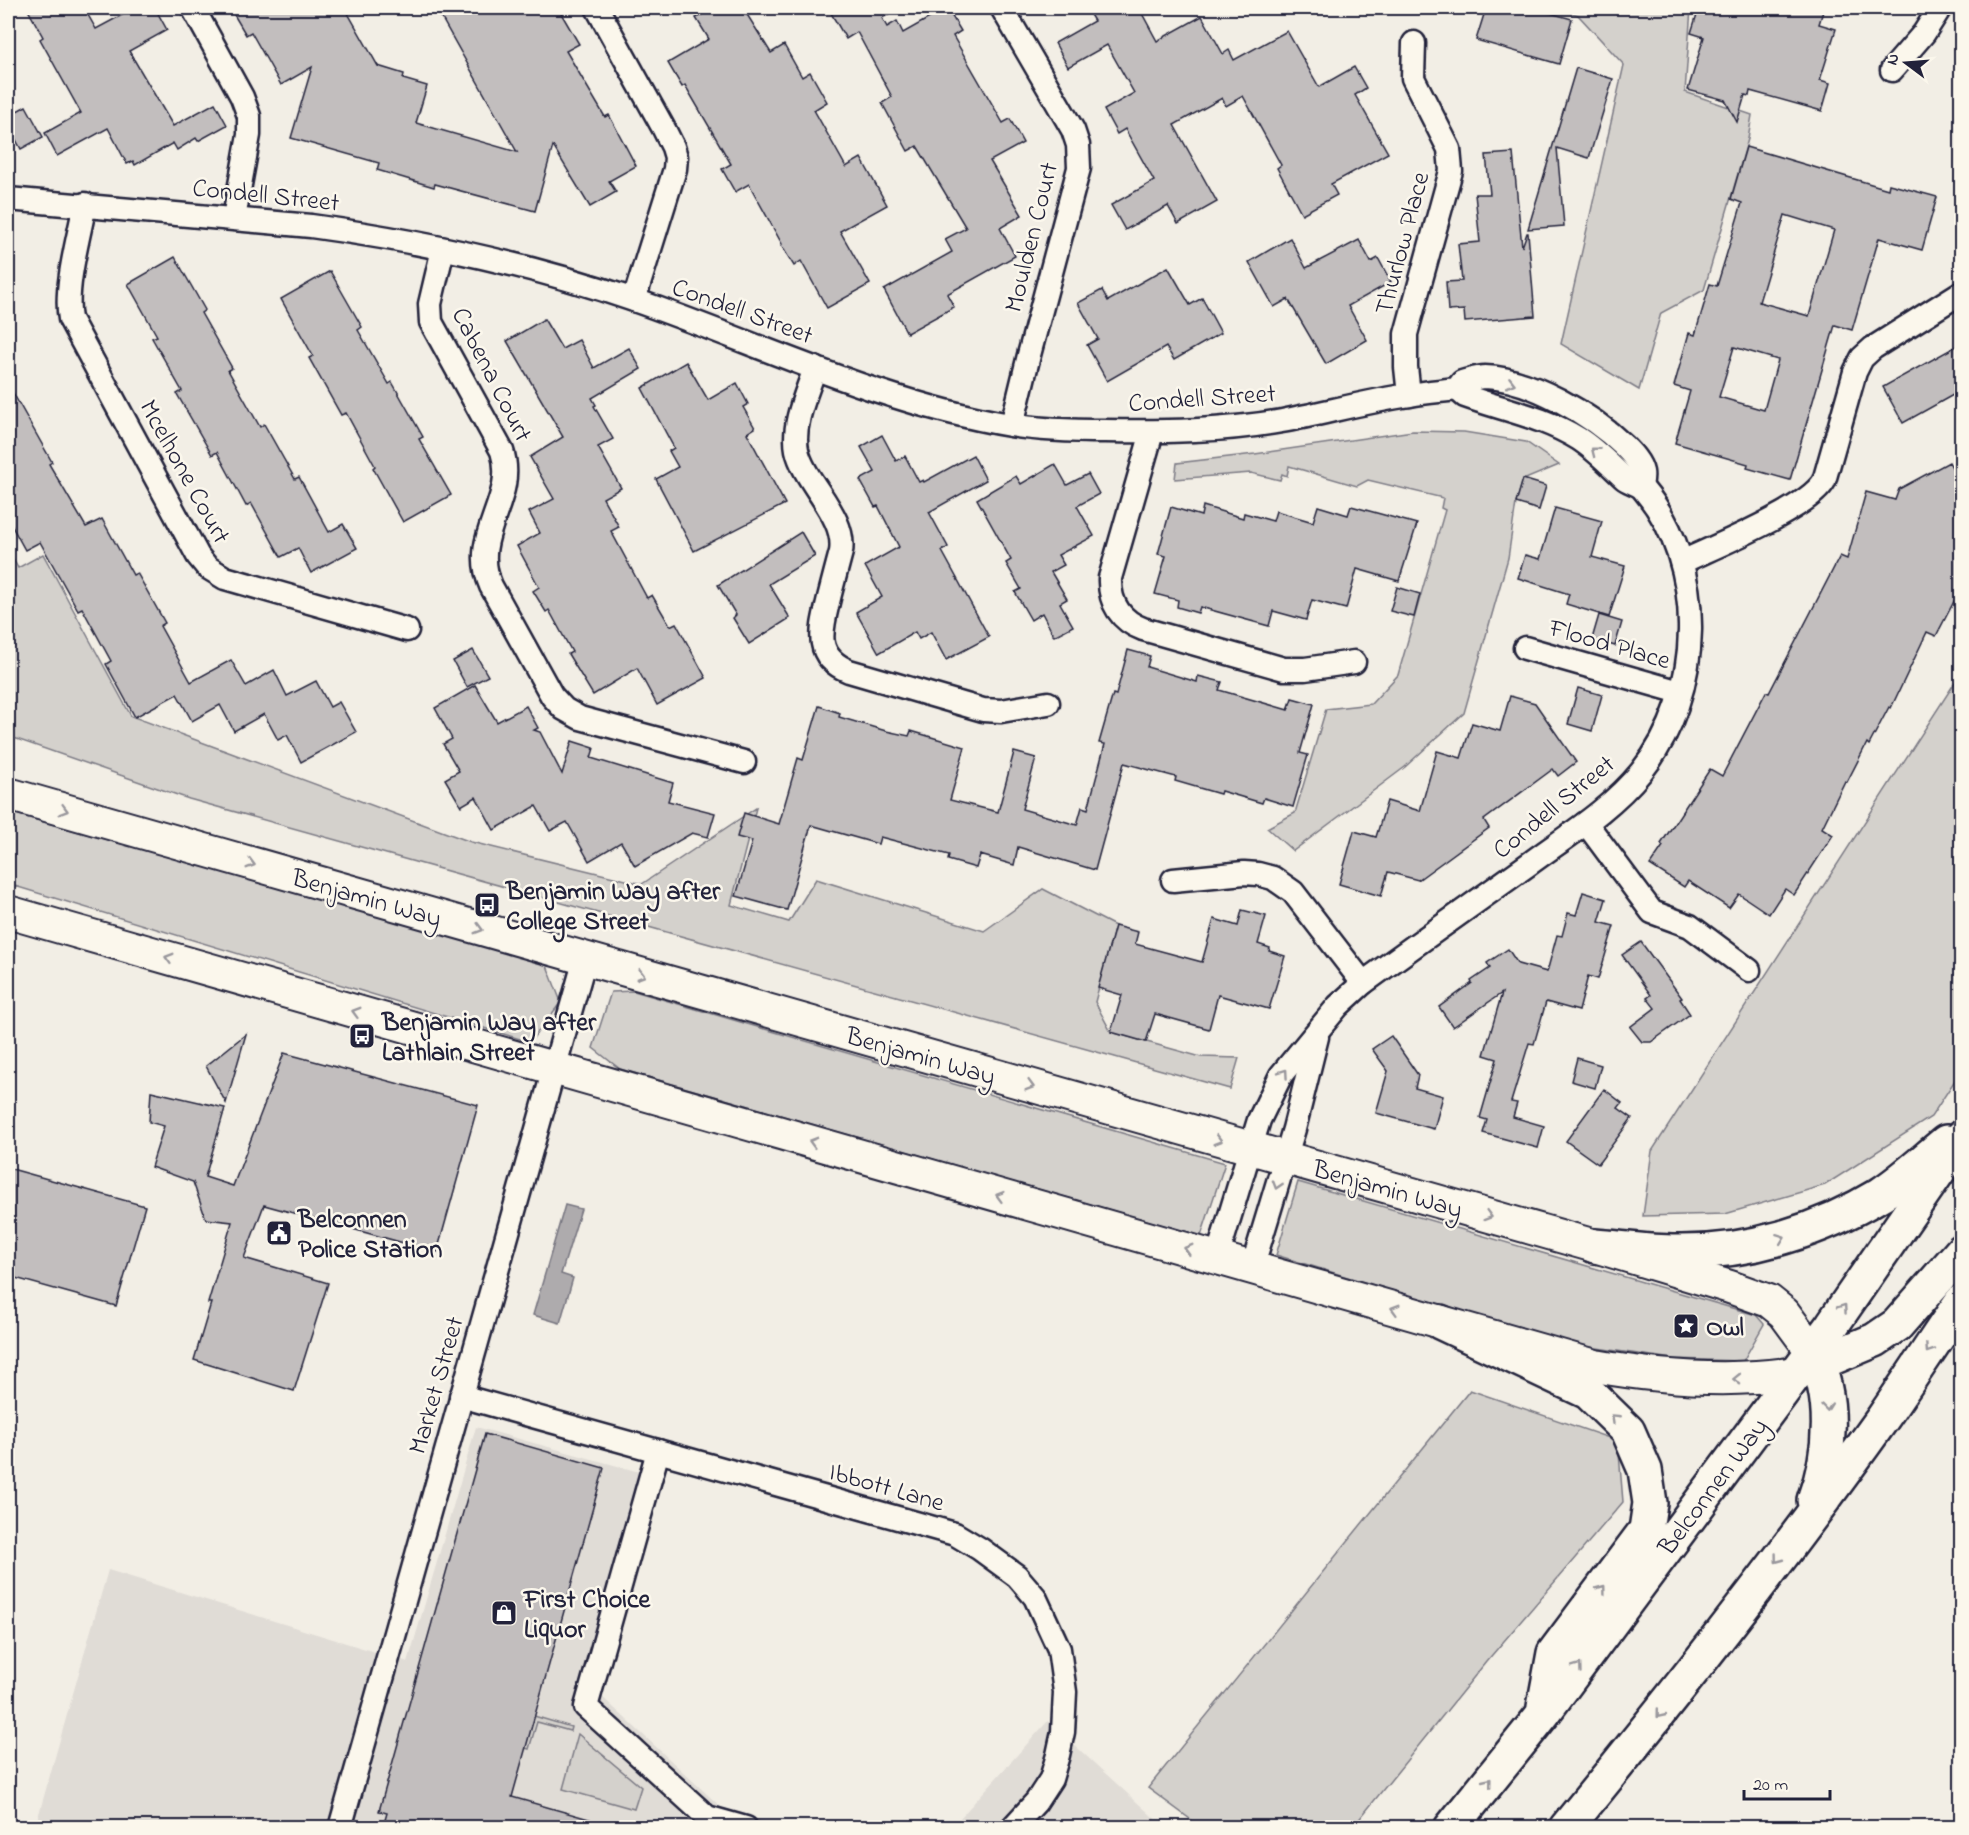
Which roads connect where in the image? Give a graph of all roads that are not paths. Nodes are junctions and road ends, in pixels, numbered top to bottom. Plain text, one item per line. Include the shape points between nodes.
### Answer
1 (193, 8) edge
2 (597, 8) edge
3 (1002, 8) edge
4 (1940, 8) edge
5 (1414, 43) dead end
6 (1892, 70) dead end
7 (8, 199) edge
8 (84, 204) junction
9 (234, 218) junction
10 (444, 249) junction
11 (1962, 292) edge
12 (634, 300) junction
13 (815, 368) junction
14 (1409, 395) junction
15 (1012, 425) junction
16 (1152, 432) junction
17 (1682, 562) junction
18 (407, 630) dead end
19 (1525, 648) dead end
20 (1354, 662) dead end
21 (1680, 692) junction
22 (1048, 703) dead end
23 (744, 762) dead end
24 (8, 794) edge
25 (1586, 823) junction
26 (1173, 880) dead end
27 (8, 912) edge
28 (585, 959) junction
29 (1749, 970) dead end
30 (1363, 983) junction
31 (1318, 1032) junction
32 (554, 1068) junction
33 (1962, 1130) edge
34 (1962, 1137) edge
35 (1250, 1149) junction
36 (1285, 1159) junction
37 (1595, 1246) junction
38 (1962, 1251) edge
39 (1217, 1258) junction
40 (1252, 1268) junction
41 (1962, 1301) edge
42 (1440, 1322) junction
43 (1809, 1363) junction
44 (461, 1396) junction
45 (658, 1451) junction
46 (1806, 1523) junction
47 (1543, 1714) junction
48 (340, 1827) edge
49 (746, 1827) edge
50 (1012, 1827) edge
51 (1451, 1827) edge
52 (1566, 1827) edge

1 - 9 street via 249,116
2 - 12 street via 676,156 671,184
3 - 15 street, Moulden Court via 1073,130 1079,157
4 - 6 street
5 - 14 street, Thurlow Place via 1413,78 1449,149 1451,171 1406,334
7 - 8 street, Condell Street
8 - 9 street, Condell Street
8 - 18 street, Mcelhone Court via 70,288 70,319 198,556 225,578
9 - 10 street, Condell Street via 354,232
10 - 12 street, Condell Street
10 - 23 street, Cabena Court via 430,304 431,322 502,451 506,468 486,543 485,567 491,586 552,696 580,718
11 - 17 street via 1862,358 1824,481 1816,493
12 - 13 street, Condell Street
13 - 15 street, Condell Street via 916,403
13 - 22 street via 796,441 802,462 842,538 821,635 829,658 849,671 976,709 1001,711
14 - 16 street, Condell Street via 1230,429
14 - 17 street, Condell Street via 1457,389 1462,382 1485,377 1526,387 1566,404 1600,426 1637,460 1642,470 1641,486 1658,509
15 - 16 street, Condell Street
16 - 20 street via 1110,578 1112,598 1120,614 1143,629 1277,668 1305,669
17 - 21 street, Condell Street via 1691,643
19 - 21 street, Flood Place
21 - 25 street, Condell Street via 1666,729 1642,771
24 -> 28 main road, Benjamin Way
25 - 29 street via 1652,912 1690,926
25 - 30 street, Condell Street
26 - 30 street via 1244,873 1273,878 1293,892
32 -> 27 main road
28 - 32 street, Market Street
28 -> 35 main road, Benjamin Way
30 - 31 street, Condell Street
35 -> 31 street, Condell Street via 1258,1120 1281,1075
31 - 36 street, Condell Street
39 -> 32 main road
32 - 44 street, Market Street
37 -> 33 main road via 1677,1252 1768,1243 1835,1219 1883,1193
43 -> 34 main road, Belconnen Way
35 - 36 main road, Benjamin Way
35 - 39 street, Condell Street
36 -> 37 main road, Benjamin Way
36 -> 40 street, Condell Street
37 - 43 main road, Benjamin Way via 1769,1301 1784,1313
38 - 43 main road via 1897,1325 1875,1340
39 - 40 main road
42 -> 40 main road
41 -> 46 main road
43 -> 42 main road via 1738,1379 1636,1373 1595,1366
47 -> 42 main road via 1554,1653 1646,1530 1650,1503 1645,1470 1628,1431 1588,1392
43 -> 46 main road via 1827,1402 1829,1427 1824,1475
47 -> 43 main road, Belconnen Way
44 - 45 street, Ibbott Lane
44 - 48 street, Market Street
45 - 49 street via 586,1707 707,1817
45 - 50 street, Ibbott Lane via 955,1534 1017,1576 1035,1597 1059,1649 1065,1692 1063,1732 1051,1779 1036,1803
46 -> 52 main road via 1670,1701
51 -> 47 main road, Belconnen Way

